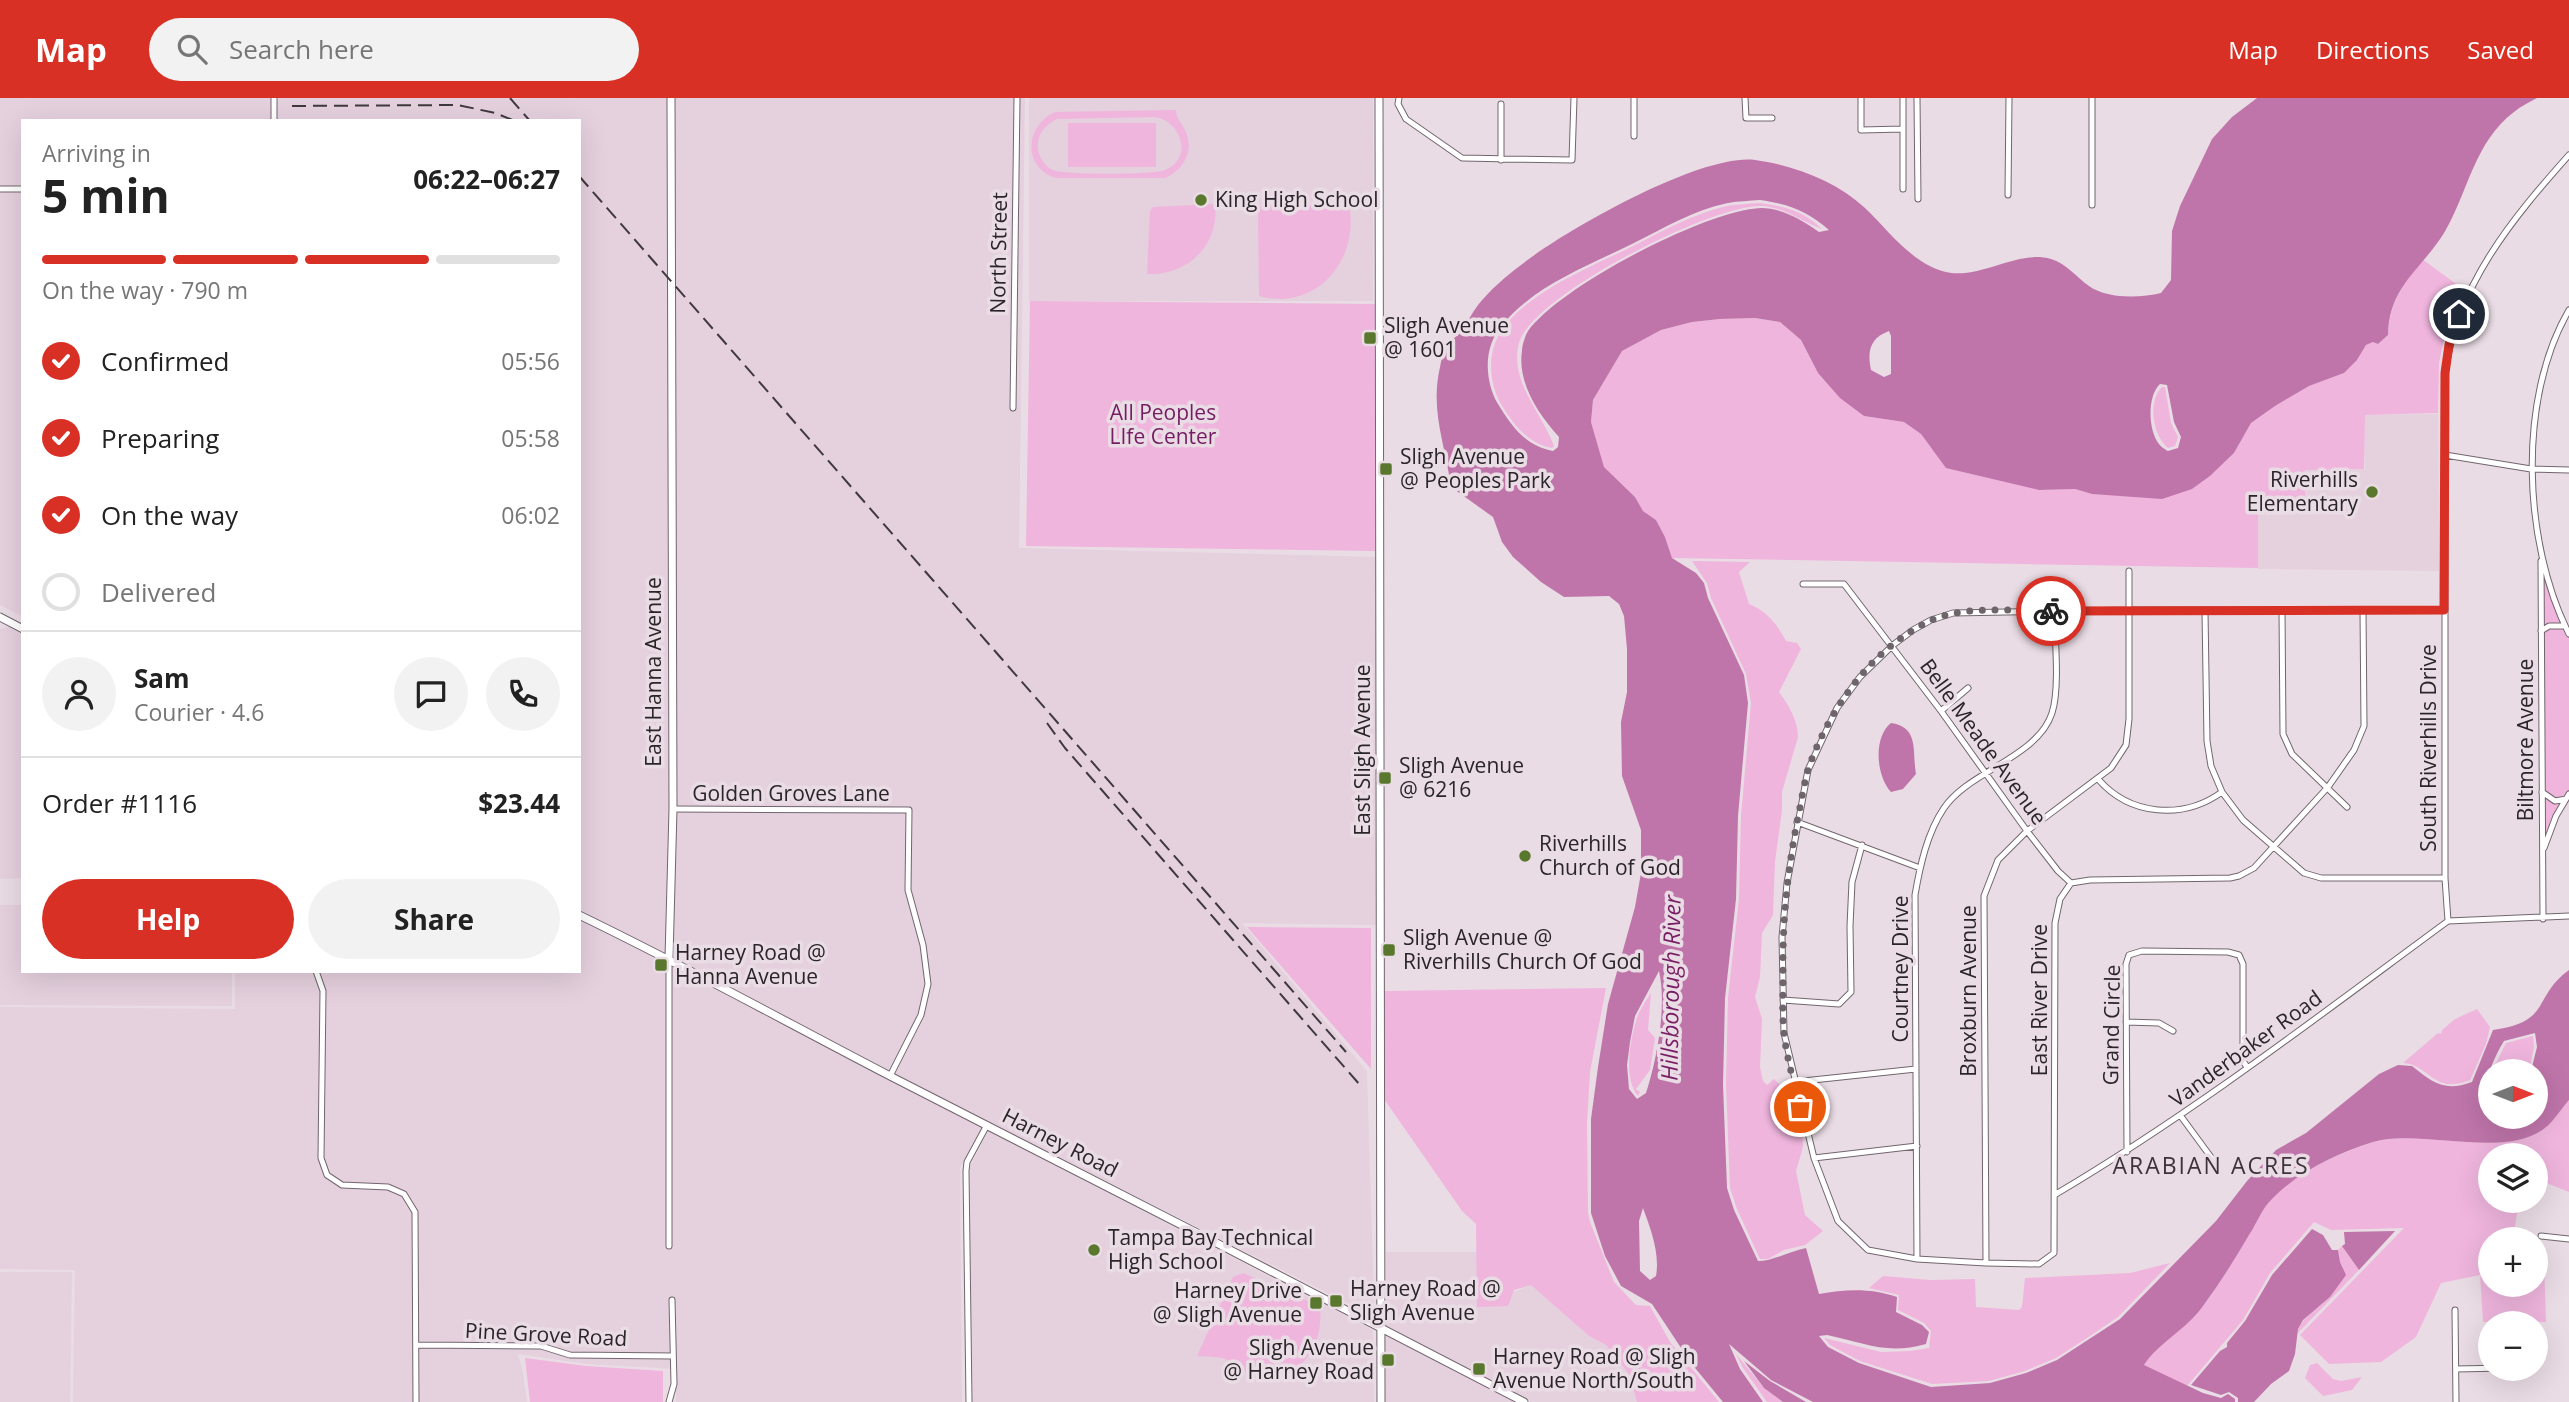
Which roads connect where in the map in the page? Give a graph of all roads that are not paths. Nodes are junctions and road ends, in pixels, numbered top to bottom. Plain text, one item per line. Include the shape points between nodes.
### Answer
1 (274, 98) edge
2 (671, 98) edge
3 (1017, 98) edge
4 (1379, 98) edge
5 (1399, 98) edge
6 (1574, 98) edge
7 (1634, 98) edge
8 (1745, 98) edge
9 (1861, 98) edge
10 (1903, 98) edge
11 (1917, 98) edge
12 (2009, 98) edge
13 (2092, 98) edge
14 (1501, 104) dead end
15 (1772, 118) dead end
16 (274, 119) edge
17 (1903, 129) junction
18 (1634, 136) dead end
19 (2569, 155) edge
20 (1501, 160) junction
21 (0, 189) edge
22 (21, 189) edge
23 (1903, 189) dead end
24 (2008, 195) dead end
25 (1918, 199) dead end
26 (2092, 205) dead end
27 (2569, 310) edge
28 (1013, 408) dead end
29 (2445, 455) junction
30 (2531, 469) junction
31 (2569, 470) edge
32 (2541, 561) junction
33 (2129, 571) dead end
34 (1803, 584) dead end
35 (2128, 610) junction
36 (2282, 610) junction
37 (2363, 610) junction
38 (2444, 610) junction
39 (2054, 611) junction
40 (2205, 611) junction
41 (0, 617) edge
42 (11, 622) junction
43 (0, 626) edge
44 (2565, 626) junction
45 (21, 628) edge
46 (2541, 631) junction
47 (2569, 634) edge
48 (1892, 645) junction
49 (1968, 688) dead end
50 (1941, 710) junction
51 (1985, 774) junction
52 (2098, 779) junction
53 (2328, 787) junction
54 (2222, 792) junction
55 (2542, 792) junction
56 (2567, 796) edge
57 (2347, 807) dead end
58 (673, 809) junction
59 (1797, 822) junction
60 (2027, 831) junction
61 (1862, 845) junction
62 (2273, 845) junction
63 (2542, 853) junction
64 (1920, 868) junction
65 (2445, 878) junction
66 (2071, 883) junction
67 (581, 916) edge
68 (2569, 916) edge
69 (2543, 919) junction
70 (2448, 920) junction
71 (669, 958) junction
72 (317, 973) edge
73 (1783, 1000) junction
74 (2126, 1022) junction
75 (2173, 1031) dead end
76 (2247, 1067) junction
77 (1916, 1069) junction
78 (890, 1076) junction
79 (1794, 1082) junction
80 (2180, 1115) junction
81 (987, 1125) junction
82 (1917, 1146) junction
83 (2126, 1152) junction
84 (1814, 1158) junction
85 (2216, 1164) dead end
86 (2056, 1195) junction
87 (2548, 1237) edge
88 (2569, 1239) edge
89 (669, 1246) dead end
90 (1917, 1259) junction
91 (1986, 1264) junction
92 (673, 1300) dead end
93 (2455, 1310) dead end
94 (1381, 1327) junction
95 (418, 1345) junction
96 (673, 1356) junction
97 (2456, 1369) junction
98 (2478, 1369) edge
99 (416, 1402) edge
100 (669, 1402) edge
101 (969, 1402) edge
102 (1381, 1402) edge
103 (1524, 1402) edge
104 (2456, 1402) edge

1 - 16 street
2 - 58 street, East Hanna Avenue
3 - 28 street, North Street
4 - 94 street, East Sligh Avenue
5 - 20 street via 1406,119 1462,158
6 - 20 street via 1572,160
7 - 18 street
8 - 15 street via 1746,118
9 - 17 street via 1861,130
10 - 17 street
11 - 25 street
12 - 24 street
13 - 26 street
14 - 20 street
17 - 23 street
19 - 29 street, South Riverhills Drive via 2512,222 2474,280 2459,314 2445,373
21 - 22 street
27 - 30 street via 2540,386
29 - 30 street
29 - 38 street, South Riverhills Drive
30 - 31 street
30 - 32 street
32 - 44 street
32 - 46 street, Biltmore Avenue
33 - 35 street, Broxburn Avenue
34 - 48 street, Belle Meade Avenue via 1844,584
35 - 39 street, East River Drive
35 - 40 street, East River Drive
35 - 52 street, Broxburn Avenue via 2128,734 2122,753
36 - 37 street, East River Drive
36 - 40 street, East River Drive
36 - 53 street via 2283,734 2292,754
37 - 38 street, East River Drive
37 - 53 street via 2364,726 2354,750
38 - 65 street, South Riverhills Drive
39 - 48 street, East River Drive via 1953,613 1931,620
39 - 51 street, Courtney Drive via 2052,714 2030,743
40 - 54 street via 2207,741
41 - 42 street
42 - 43 street
42 - 45 street
44 - 46 street
44 - 47 street
46 - 55 street, Biltmore Avenue
48 - 50 street, Belle Meade Avenue
48 - 59 street, East River Drive via 1837,708 1808,770
49 - 50 street
50 - 51 street, Belle Meade Avenue
51 - 60 street, Belle Meade Avenue
51 - 64 street, Courtney Drive via 1945,807
52 - 54 street via 2123,799 2168,812 2193,807
52 - 60 street, Broxburn Avenue
53 - 57 street
53 - 62 street
54 - 62 street via 2243,820
55 - 56 street via 2556,802
55 - 63 street, Biltmore Avenue
56 - 63 street
58 - 71 street, East Hanna Avenue
58 - 78 street, Golden Groves Lane via 909,810 908,890 928,984 921,1015
59 - 61 street
59 - 73 street, East River Drive via 1782,937
60 - 66 street, Belle Meade Avenue
60 - 91 street, Broxburn Avenue via 1998,860 1984,896
61 - 64 street
61 - 73 street via 1853,883 1851,992 1839,1004
62 - 65 street via 2304,873 2321,878
62 - 66 street via 2253,867 2230,878
63 - 69 street, Biltmore Avenue
64 - 77 street, Courtney Drive
65 - 70 street, South Riverhills Drive
66 - 86 street, East River Drive via 2060,899 2054,923
67 - 71 street, Harney Road
68 - 69 street
69 - 70 street
70 - 76 street, Vanderbaker Road
71 - 78 street, Harney Road
71 - 89 street, East Hanna Avenue
72 - 95 street via 323,990 321,1158 327,1175 342,1185 388,1187 404,1194 415,1212
73 - 79 street, East River Drive
74 - 75 street via 2159,1023
74 - 76 street, Grand Circle via 2126,964 2132,953 2234,952 2243,964
74 - 83 street, Grand Circle
76 - 80 street, Vanderbaker Road
77 - 79 street
77 - 82 street, Courtney Drive
78 - 81 street, Harney Road
79 - 84 street, East River Drive
80 - 83 street, Vanderbaker Road
80 - 85 street
81 - 94 street, Harney Road
81 - 101 street via 966,1171
82 - 84 street
82 - 90 street, Courtney Drive
83 - 86 street, Vanderbaker Road
84 - 90 street, East River Drive via 1838,1221 1868,1250
86 - 91 street, East River Drive via 2054,1253 2039,1264
87 - 88 street
90 - 91 street, East River Drive
92 - 96 street
93 - 97 street
94 - 102 street, East Sligh Avenue
94 - 103 street, Harney Road
95 - 96 street, Pine Grove Road via 541,1346 570,1355
95 - 99 street
96 - 100 street
97 - 98 street
97 - 104 street

